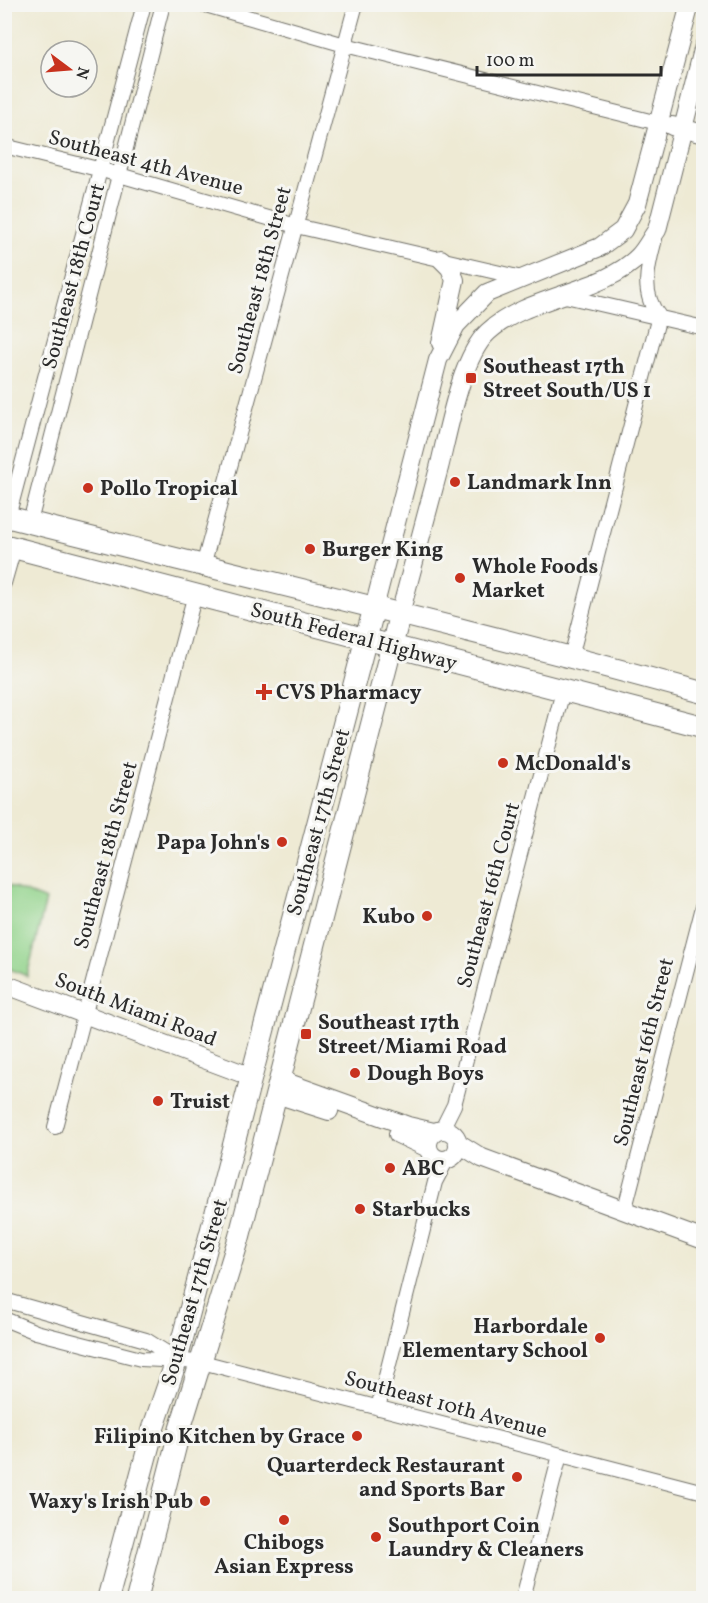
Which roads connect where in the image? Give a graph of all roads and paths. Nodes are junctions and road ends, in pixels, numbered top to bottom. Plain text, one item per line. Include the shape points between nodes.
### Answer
1 (144, 4) edge
2 (163, 4) edge
3 (202, 4) edge
4 (356, 4) edge
5 (690, 4) edge
6 (345, 45) junction
7 (704, 46) edge
8 (658, 123) junction
9 (681, 129) junction
10 (704, 134) edge
11 (4, 146) edge
12 (102, 170) junction
13 (120, 175) junction
14 (296, 226) junction
15 (657, 230) junction
16 (441, 259) junction
17 (522, 278) junction
18 (559, 295) junction
19 (659, 316) junction
20 (704, 328) edge
21 (438, 360) junction
22 (413, 453) junction
23 (441, 461) junction
24 (30, 522) junction
25 (60, 530) junction
26 (7, 531) edge
27 (203, 566) junction
28 (4, 583) edge
29 (195, 594) junction
30 (374, 608) junction
31 (400, 614) junction
32 (366, 639) junction
33 (392, 645) junction
34 (571, 657) junction
35 (563, 691) junction
36 (704, 693) edge
37 (704, 727) edge
38 (704, 903) edge
39 (4, 984) edge
40 (85, 1012) junction
41 (252, 1077) junction
42 (278, 1087) junction
43 (268, 1125) junction
44 (55, 1127) dead end
45 (444, 1145) junction
46 (624, 1212) junction
47 (704, 1240) edge
48 (4, 1300) edge
49 (4, 1319) edge
50 (177, 1359) junction
51 (202, 1362) junction
52 (378, 1408) junction
53 (560, 1455) junction
54 (704, 1492) edge
55 (108, 1599) edge
56 (137, 1599) edge
57 (523, 1599) edge

1 - 12 street, Southeast 18th Court
2 - 13 street, Southeast 18th Court
3 - 6 street
4 - 6 street, Southeast 18th Street
5 - 8 main road, Southeast 17th Street
6 - 8 street
6 - 14 street, Southeast 18th Street
7 - 9 main road, Southeast 17th Street
8 - 9 main road
8 - 17 main road, Southeast 17th Street via 637,204 623,230 600,247
9 - 10 main road
9 - 15 main road, Southeast 17th Street
11 - 12 street, Southeast 4th Avenue
12 - 13 street, Southeast 4th Avenue
12 - 26 street, Southeast 18th Court
13 - 14 street, Southeast 4th Avenue
13 - 24 street, Southeast 18th Court
14 - 16 street, Southeast 4th Avenue
14 - 27 street, Southeast 18th Street
15 - 18 main road, Southeast 17th Street via 630,264
15 - 19 street via 646,274 650,306
16 - 17 street, Southeast 4th Avenue
16 - 21 main road via 455,280
17 - 21 main road, Southeast 17th Street via 487,293 472,306 456,325
18 - 19 street
18 - 23 main road, Southeast 17th Street via 489,331 476,347
19 - 20 street
19 - 34 street
21 - 22 main road, Southeast 17th Street
22 - 23 main road
22 - 30 main road, Southeast 17th Street
23 - 31 main road, Southeast 17th Street
24 - 25 main road, South Federal Highway
24 - 26 main road
25 - 26 main road via 28,538
25 - 27 main road, South Federal Highway
26 - 28 street, Southeast 18th Court
26 - 29 main road, South Federal Highway
27 - 30 main road, South Federal Highway
29 - 32 main road, South Federal Highway
29 - 40 street, Southeast 18th Street
30 - 31 main road, South Federal Highway
30 - 32 main road, Southeast 17th Street
31 - 33 main road, Southeast 17th Street
31 - 34 main road, South Federal Highway
32 - 33 main road, South Federal Highway
32 - 41 main road, Southeast 17th Street
33 - 35 main road, South Federal Highway
33 - 42 main road, Southeast 17th Street
34 - 36 main road, South Federal Highway
35 - 37 main road, South Federal Highway
35 - 45 street, Southeast 16th Court
38 - 46 street, Southeast 16th Street
39 - 40 main road, South Miami Road
40 - 41 main road, South Miami Road
40 - 44 street, Southeast 18th Street
41 - 43 main road via 263,1100
41 - 50 main road, Southeast 17th Street
42 - 43 main road, Southeast 17th Street
42 - 45 main road via 398,1134
43 - 51 main road, Southeast 17th Street
45 - 46 main road
45 - 52 street, Southeast 16th Court
46 - 47 main road
48 - 50 street, Southeast 10th Avenue via 146,1340
49 - 50 street, Southeast 10th Avenue via 36,1332 141,1359
50 - 51 street, Southeast 10th Avenue
50 - 55 main road, Southeast 17th Street via 154,1426
51 - 52 street, Southeast 10th Avenue
51 - 56 main road, Southeast 17th Street via 180,1429
52 - 53 street, Southeast 10th Avenue
53 - 54 street, Southeast 10th Avenue
53 - 57 street

